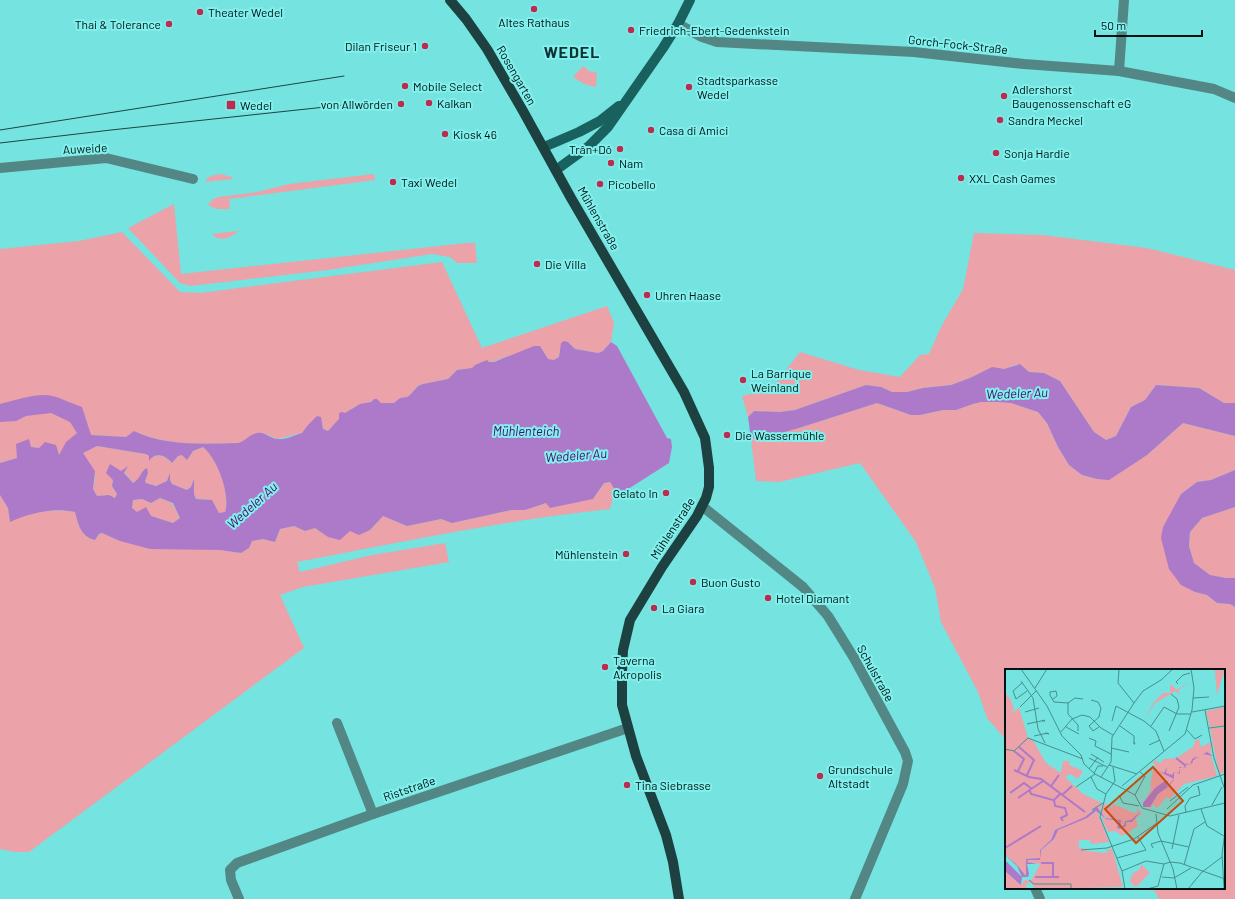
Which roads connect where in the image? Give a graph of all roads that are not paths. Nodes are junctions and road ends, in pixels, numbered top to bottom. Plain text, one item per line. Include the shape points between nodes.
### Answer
1 (450, 0) edge
2 (690, 0) edge
3 (1124, 0) edge
4 (678, 24) junction
5 (1119, 71) junction
6 (1235, 98) edge
7 (627, 100) junction
8 (544, 147) junction
9 (0, 168) edge
10 (556, 170) junction
11 (193, 179) dead end
12 (702, 506) junction
13 (337, 723) dead end
14 (628, 728) junction
15 (373, 814) junction
16 (1035, 889) edge
17 (239, 899) edge
18 (679, 899) edge
19 (854, 899) edge
20 (1040, 899) edge

1 - 8 main road, Rosengarten via 487,49
2 - 4 street
3 - 5 street
4 - 5 street, Gorch-Fock-Straße via 717,42 914,52
4 - 7 street
5 - 6 street, Gorch-Fock-Straße via 1214,90
7 - 8 street via 600,121
7 - 10 street via 601,135
8 - 10 main road, Mühlenstraße
9 - 11 street, Auweide via 106,158
10 - 12 main road, Mühlenstraße via 684,392 705,438 709,487
12 - 14 main road, Mühlenstraße via 630,620 623,650 622,672 622,705
12 - 19 street, Schulstraße via 804,587 828,616 854,658 906,752 908,761 903,784
13 - 15 street
14 - 15 street, Riststraße
14 - 18 main road, Mühlenstraße via 666,835
15 - 17 street, Riststraße via 237,863 230,870 231,880
16 - 20 street

